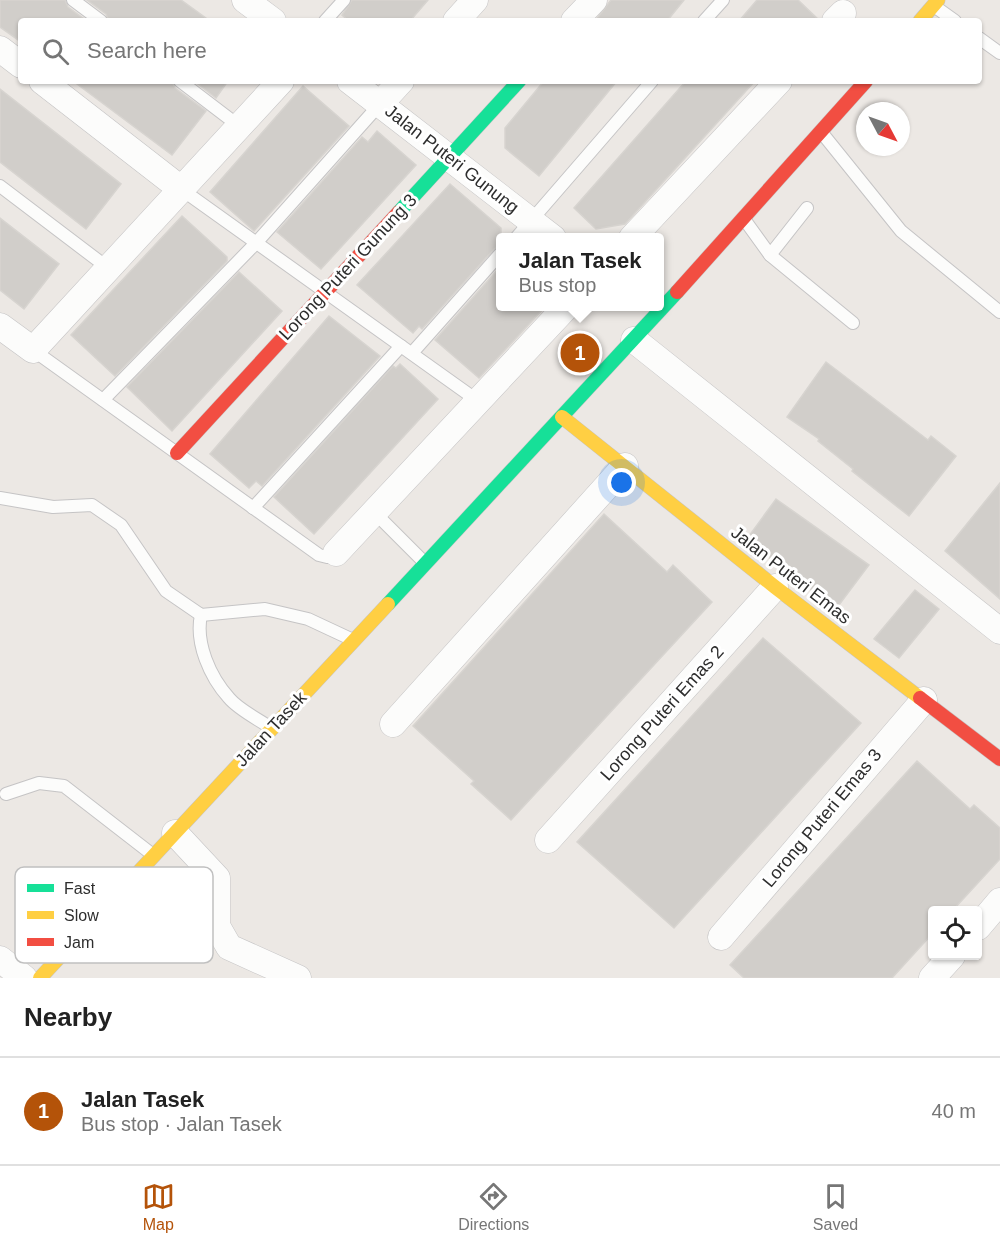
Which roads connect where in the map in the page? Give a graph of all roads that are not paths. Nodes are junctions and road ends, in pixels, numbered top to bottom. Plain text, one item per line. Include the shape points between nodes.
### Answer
1 (73, 0) edge
2 (245, 0) edge
3 (344, 0) edge
4 (475, 0) edge
5 (594, 0) edge
6 (723, 0) edge
7 (936, 3) edge
8 (97, 18) edge
9 (269, 18) edge
10 (328, 18) edge
11 (459, 18) edge
12 (577, 18) edge
13 (707, 18) edge
14 (923, 18) edge
15 (953, 18) edge
16 (982, 40) edge
17 (0, 49) edge
18 (1000, 53) edge
19 (18, 63) edge
20 (46, 84) edge
21 (184, 84) edge
22 (277, 84) edge
23 (354, 84) edge
24 (398, 84) edge
25 (516, 84) edge
26 (649, 84) edge
27 (775, 84) edge
28 (863, 84) edge
29 (380, 104) junction
30 (239, 126) junction
31 (821, 132) junction
32 (449, 157) junction
33 (0, 186) edge
34 (181, 189) junction
35 (807, 208) dead end
36 (743, 218) junction
37 (523, 229) edge
38 (538, 233) edge
39 (636, 233) edge
40 (256, 243) junction
41 (770, 255) junction
42 (496, 260) edge
43 (108, 268) junction
44 (325, 292) junction
45 (664, 296) edge
46 (562, 311) edge
47 (649, 311) edge
48 (1000, 312) edge
49 (853, 323) dead end
50 (0, 326) edge
51 (634, 340) junction
52 (401, 346) junction
53 (33, 350) junction
54 (412, 353) junction
55 (103, 400) junction
56 (478, 401) junction
57 (562, 417) junction
58 (177, 453) junction
59 (625, 466) junction
60 (0, 498) edge
61 (253, 508) junction
62 (374, 512) junction
63 (336, 553) joint
64 (425, 563) junction
65 (775, 587) junction
66 (201, 615) junction
67 (1000, 631) edge
68 (354, 640) junction
69 (924, 700) junction
70 (393, 724) dead end
71 (272, 729) junction
72 (1000, 759) edge
73 (6, 794) dead end
74 (175, 833) junction
75 (548, 840) dead end
76 (154, 856) junction
77 (144, 867) edge
78 (207, 867) edge
79 (213, 874) edge
80 (1000, 901) edge
81 (982, 922) edge
82 (721, 937) dead end
83 (0, 959) edge
84 (948, 960) edge
85 (54, 963) edge
86 (24, 978) edge
87 (40, 978) edge
88 (298, 978) edge
89 (932, 978) edge

1 - 8 lane
2 - 9 street
3 - 10 lane
4 - 11 street
5 - 12 street
6 - 13 lane
7 - 14 main road
7 - 15 lane
16 - 18 lane
17 - 19 street
20 - 34 street
21 - 30 lane
22 - 30 street
23 - 29 street, Jalan Puteri Gunung
24 - 29 street
25 - 32 main road, Lorong Puteri Gunung 3
26 - 37 lane
27 - 39 street
28 - 31 main road, Jalan Tasek
29 - 32 street, Jalan Puteri Gunung
29 - 40 lane
30 - 34 street
31 - 36 main road, Jalan Tasek
31 - 48 lane via 901,231
32 - 37 street, Jalan Puteri Gunung
32 - 44 main road, Lorong Puteri Gunung 3
33 - 43 lane
34 - 40 lane
34 - 43 street
35 - 41 lane
36 - 41 lane
36 - 45 main road, Jalan Tasek
37 - 38 street, Jalan Puteri Gunung
40 - 44 lane
40 - 55 lane
41 - 49 lane
42 - 54 lane
43 - 53 street
44 - 52 lane
44 - 58 main road, Lorong Puteri Gunung 3
46 - 56 street
47 - 51 main road, Jalan Tasek
50 - 53 street
51 - 57 main road, Jalan Tasek
51 - 67 street
52 - 54 lane
52 - 61 lane
53 - 55 lane
54 - 56 lane
55 - 58 lane
56 - 62 street
57 - 59 main road, Jalan Puteri Emas
57 - 64 main road, Jalan Tasek
58 - 61 lane
59 - 65 main road, Jalan Puteri Emas
59 - 70 street
60 - 66 lane via 53,507 92,505 121,525 166,591
61 - 63 lane via 319,555
62 - 63 street
62 - 64 lane
64 - 68 main road, Jalan Tasek
65 - 69 main road, Jalan Puteri Emas
65 - 75 street, Lorong Puteri Emas 2
66 - 68 lane via 265,609 308,619
66 - 71 lane via 198,629 204,658 229,698
68 - 71 main road, Jalan Tasek
69 - 72 main road, Jalan Puteri Emas
69 - 82 street, Lorong Puteri Emas 3
71 - 74 main road, Jalan Tasek
73 - 76 lane via 39,783 64,786
74 - 76 main road, Jalan Tasek
74 - 78 street
76 - 77 main road, Jalan Tasek
79 - 88 street via 217,878 218,926 229,947
80 - 81 street
83 - 86 street
84 - 89 street
85 - 87 main road, Jalan Tasek

